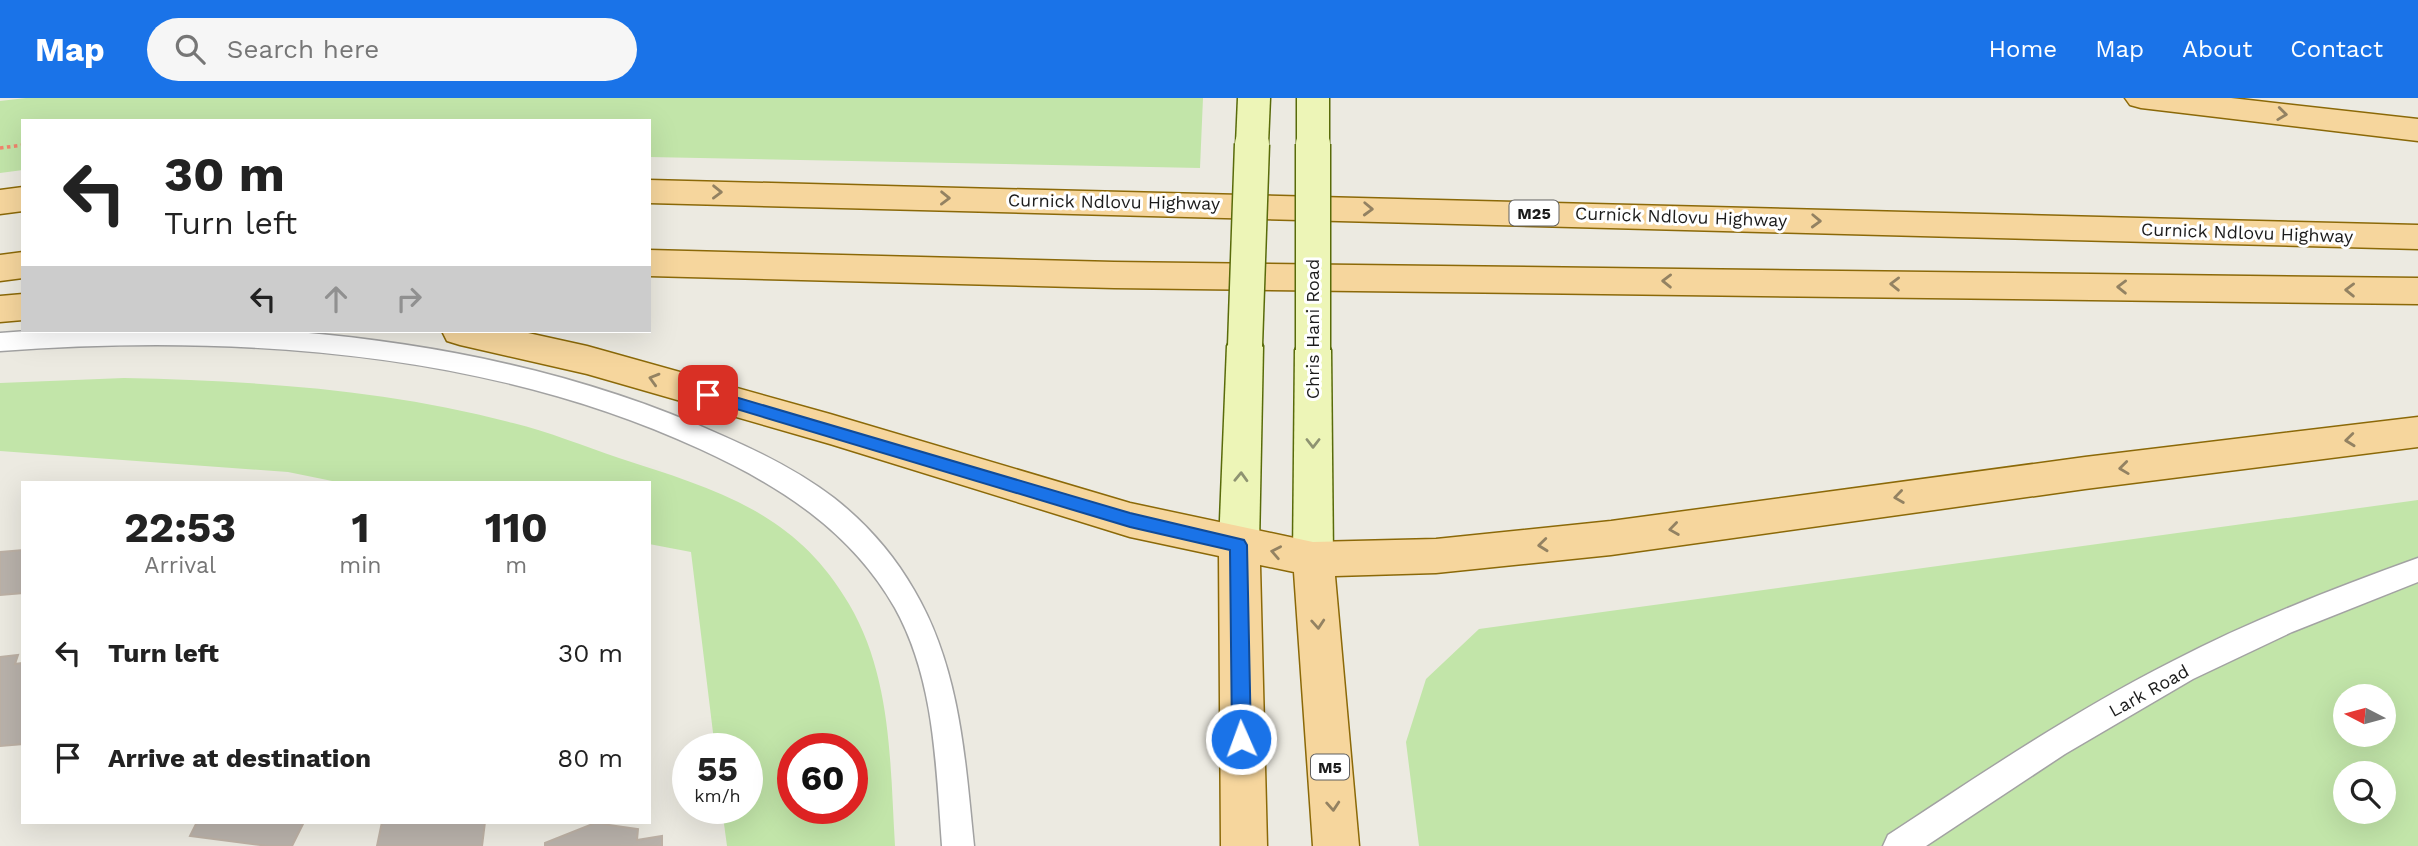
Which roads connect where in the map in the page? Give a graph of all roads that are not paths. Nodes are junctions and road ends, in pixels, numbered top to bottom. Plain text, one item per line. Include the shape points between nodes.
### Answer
1 (1254, 98) edge
2 (1313, 98) edge
3 (2141, 98) edge
4 (2418, 130) edge
5 (651, 191) edge
6 (21, 199) edge
7 (0, 202) edge
8 (2418, 237) edge
9 (651, 263) edge
10 (21, 265) edge
11 (0, 268) edge
12 (2418, 291) edge
13 (21, 307) edge
14 (0, 309) edge
15 (469, 333) edge
16 (0, 342) edge
17 (2418, 432) edge
18 (1238, 545) junction
19 (1313, 559) junction
20 (2418, 570) edge
21 (958, 846) edge
22 (1244, 846) edge
23 (1336, 846) edge
24 (1899, 846) edge

18 -> 1 main road, bridge
2 -> 19 main road, Chris Hani Road / M5, bridge
3 -> 4 main road
5 -> 8 main road, Curnick Ndlovu Highway / M25
6 - 7 main road
12 -> 9 main road via 1114,275
10 - 11 main road
13 - 14 main road
18 -> 15 main road via 1130,520 587,360
16 - 21 lane via 102,336 231,337 427,359 507,375 667,422 774,473 812,497 872,555 905,599 938,682
17 -> 19 main road via 1611,538 1436,556
19 -> 18 main road
18 - 22 main road
19 -> 23 main road, M5
20 - 24 lane, Lark Road via 2298,615 2151,687

